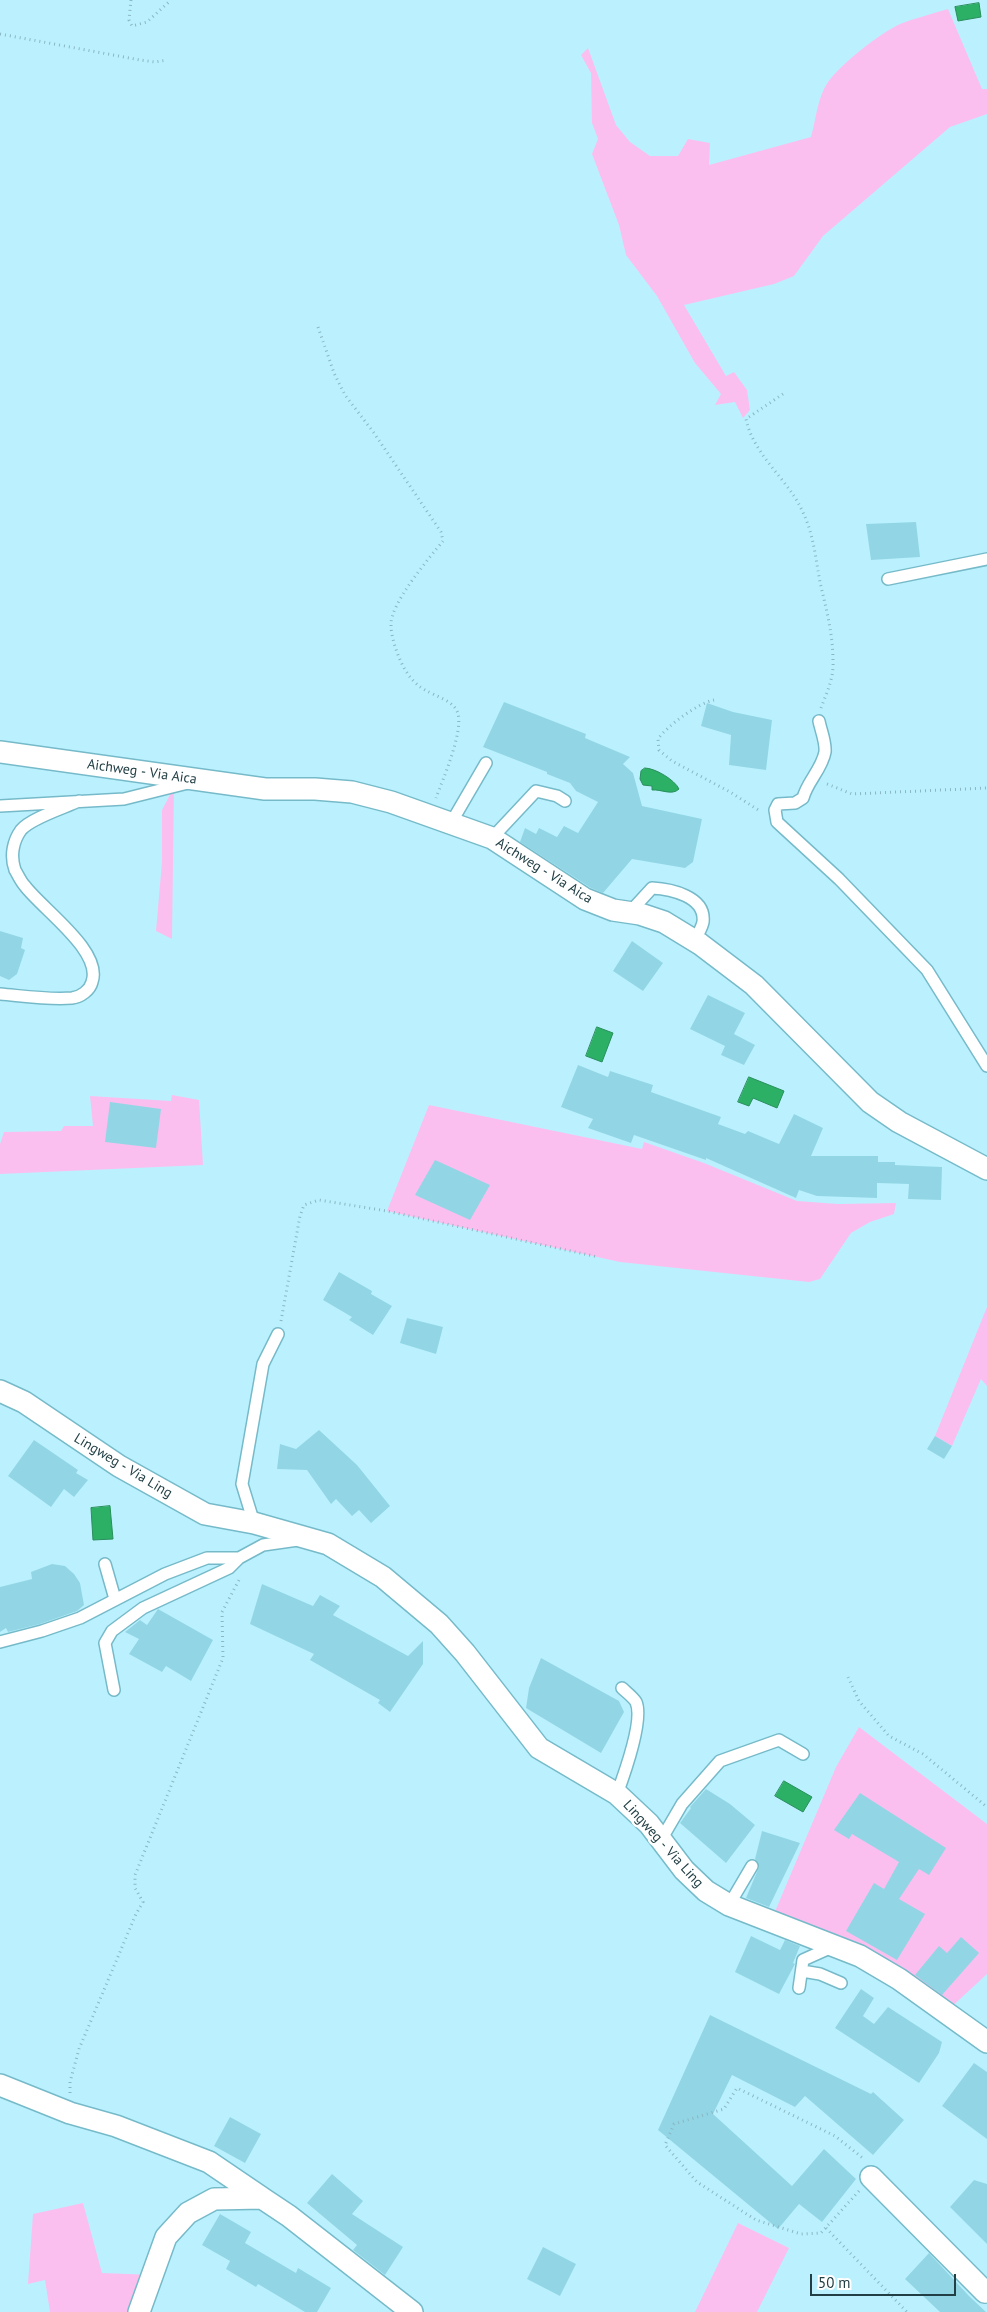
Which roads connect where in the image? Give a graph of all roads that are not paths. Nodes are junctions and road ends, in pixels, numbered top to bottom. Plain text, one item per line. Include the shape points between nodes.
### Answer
1 (987, 559) edge
2 (888, 579) dead end
3 (819, 722) road end
4 (5, 756) edge
5 (486, 763) dead end
6 (202, 780) junction
7 (78, 801) junction
8 (565, 801) dead end
9 (0, 806) edge
10 (451, 823) junction
11 (492, 838) junction
12 (630, 912) junction
13 (695, 941) junction
14 (0, 994) edge
15 (987, 1066) edge
16 (985, 1165) edge
17 (278, 1334) road end
18 (0, 1391) edge
19 (254, 1524) junction
20 (310, 1539) junction
21 (238, 1558) junction
22 (105, 1564) dead end
23 (116, 1600) junction
24 (0, 1642) edge
25 (622, 1688) dead end
26 (114, 1690) dead end
27 (803, 1754) dead end
28 (618, 1794) junction
29 (661, 1840) junction
30 (752, 1866) dead end
31 (729, 1905) junction
32 (834, 1947) junction
33 (802, 1971) junction
34 (841, 1983) dead end
35 (799, 1988) dead end
36 (987, 2042) edge
37 (0, 2085) edge
38 (866, 2171) road end
39 (262, 2198) junction
40 (987, 2291) edge
41 (139, 2312) edge
42 (412, 2312) edge

1 - 2 lane
3 - 15 lane via 824,752 803,798 795,803 778,804 775,810 777,822 839,879 927,970
4 - 6 street, Aichweg - Via Aica
5 - 10 lane
6 - 7 lane via 124,798
6 - 10 street, Aichweg - Via Aica via 265,789 352,792
7 - 9 lane
7 - 14 lane via 22,829 12,855 24,886 84,949 93,965 94,978 90,987 74,998
8 - 11 lane via 536,791
10 - 11 street, Aichweg - Via Aica
11 - 12 street, Aichweg - Via Aica via 584,899 612,910
12 - 13 street, Aichweg - Via Aica via 664,922
12 - 13 lane via 652,888 681,892 700,908 703,921
13 - 16 street, Aichweg - Via Aica via 754,985 870,1102 899,1122
17 - 19 lane via 263,1364 242,1484
18 - 19 street, Lingweg - Via Ling via 24,1402 120,1466 205,1514
19 - 20 street, Lingweg - Via Ling
20 - 21 lane, Lingweg - Via Ling via 263,1545
20 - 28 street, Lingweg - Via Ling via 328,1544 383,1577 439,1624 539,1748
21 - 23 lane, Lingweg - Via Ling via 208,1558 165,1574
21 - 26 lane, Lingweg - Via Ling via 229,1568 143,1608 112,1631 105,1643
22 - 23 lane
23 - 24 lane, Lingweg - Via Ling via 80,1618
25 - 28 lane via 636,1701 638,1718
27 - 29 lane via 779,1740 720,1761 682,1804
28 - 29 street, Lingweg - Via Ling
29 - 31 street, Lingweg - Via Ling via 684,1870 706,1891
30 - 31 lane
31 - 32 street, Lingweg - Via Ling
32 - 33 lane via 803,1960
32 - 36 street, Lingweg - Via Ling via 860,1956 899,1978
33 - 34 lane
33 - 35 lane
37 - 39 street via 209,2162
38 - 40 street
39 - 41 street via 214,2198 188,2212 166,2237
39 - 42 street

